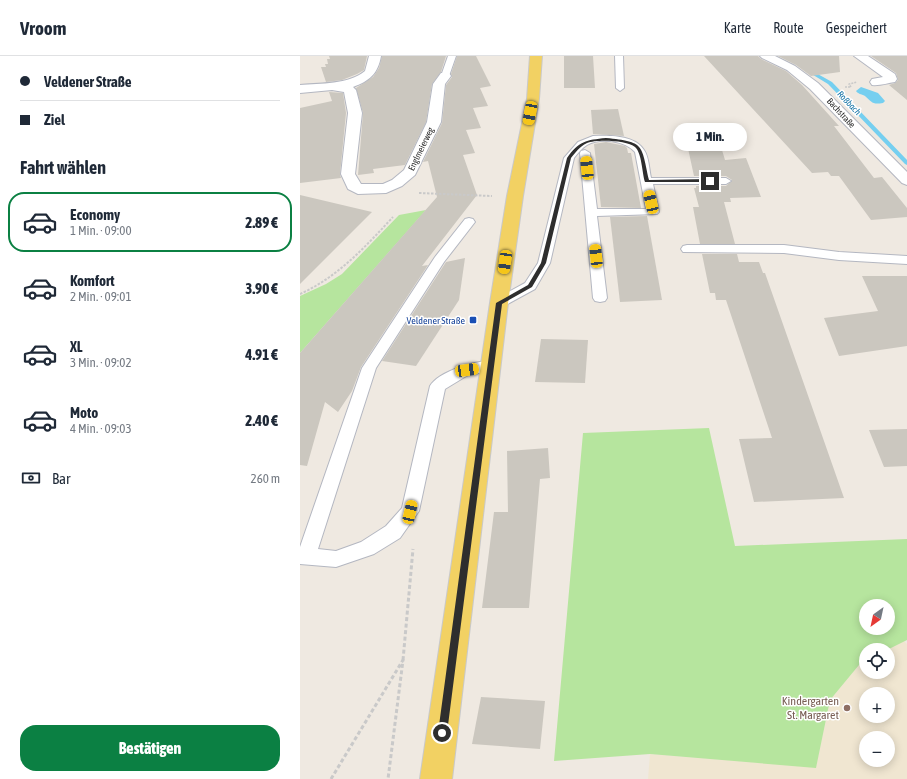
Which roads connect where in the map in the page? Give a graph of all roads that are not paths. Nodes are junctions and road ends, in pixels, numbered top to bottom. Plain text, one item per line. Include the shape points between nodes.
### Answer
1 (376, 56) edge
2 (452, 56) edge
3 (536, 56) edge
4 (618, 56) edge
5 (766, 56) edge
6 (860, 56) edge
7 (445, 76) joint
8 (876, 82) dead end
9 (343, 86) junction
10 (620, 88) dead end
11 (300, 89) edge
12 (585, 153) dead end
13 (907, 180) edge
14 (647, 181) junction
15 (726, 181) dead end
16 (591, 213) junction
17 (469, 222) dead end
18 (687, 249) dead end
19 (907, 260) edge
20 (600, 298) dead end
21 (499, 303) junction
22 (491, 366) junction
23 (303, 557) edge
24 (436, 779) edge

1 - 9 street via 371,72
2 - 7 lane, Englmeierweg
3 - 21 main road via 533,100
4 - 10 lane
5 - 13 street, Bachstraße via 791,68 814,86
6 - 8 street via 891,76 891,80
7 - 9 street, Englmeierweg via 439,84 434,122 410,172 386,188 358,189 353,186 348,174 355,113 350,90
9 - 11 street
12 - 16 lane
14 - 15 lane
14 - 16 lane via 653,212
14 - 21 lane via 640,151 629,142 606,139 587,141 576,148 569,158 544,263 530,286
16 - 20 lane
17 - 23 lane via 439,260 369,368
18 - 19 lane via 784,249 839,256
21 - 22 main road
22 - 23 lane via 451,376 438,386 410,512 393,532 367,548 336,559
22 - 24 main road

